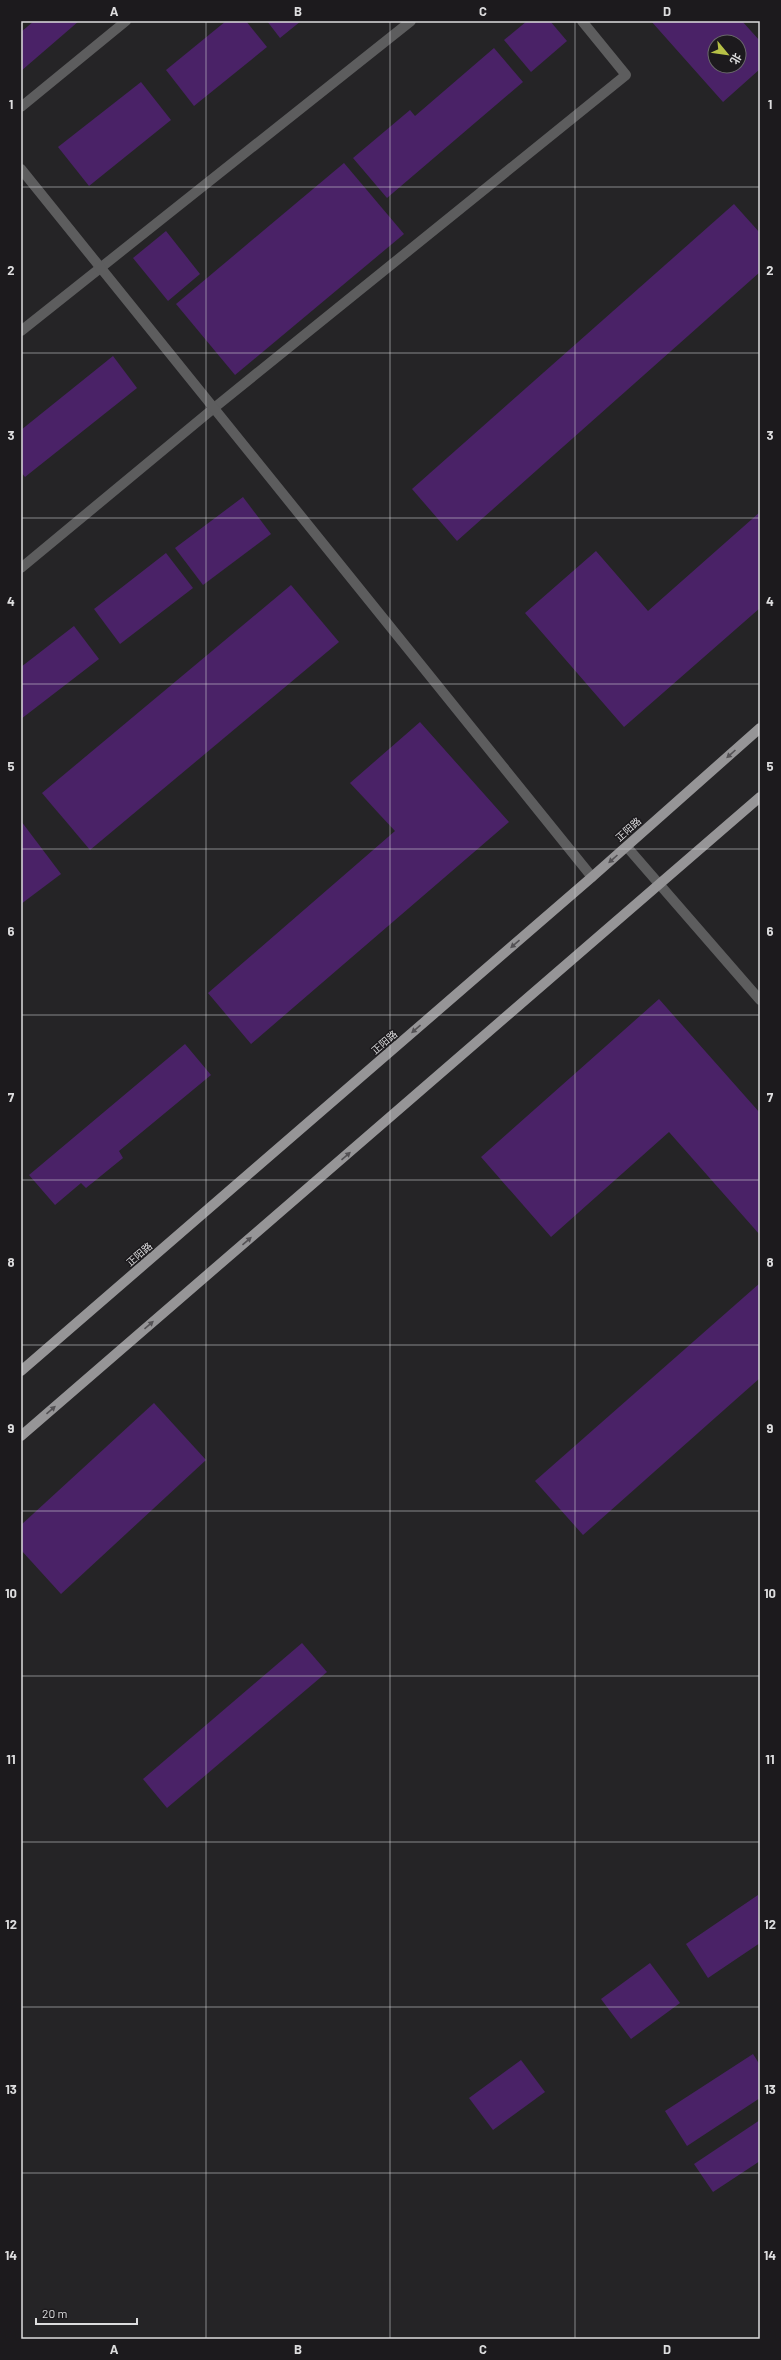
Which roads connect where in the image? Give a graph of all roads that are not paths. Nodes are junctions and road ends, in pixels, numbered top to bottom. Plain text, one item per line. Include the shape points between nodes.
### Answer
1 (126, 21) edge
2 (411, 21) edge
3 (582, 21) edge
4 (21, 107) edge
5 (21, 168) edge
6 (103, 268) junction
7 (21, 331) edge
8 (214, 408) junction
9 (21, 568) edge
10 (760, 728) edge
11 (760, 797) edge
12 (627, 847) junction
13 (592, 877) junction
14 (660, 884) junction
15 (760, 1000) edge
16 (21, 1371) edge
17 (21, 1436) edge

1 - 4 street
2 - 6 street
3 - 8 street via 626,74
5 - 6 street
6 - 7 street
6 - 8 street
8 - 9 street
8 - 13 street
10 -> 12 main road, 正阳路
11 - 14 main road
12 -> 13 main road, 正阳路
12 - 14 street
13 -> 16 main road, 正阳路
14 - 15 street
17 -> 14 main road

